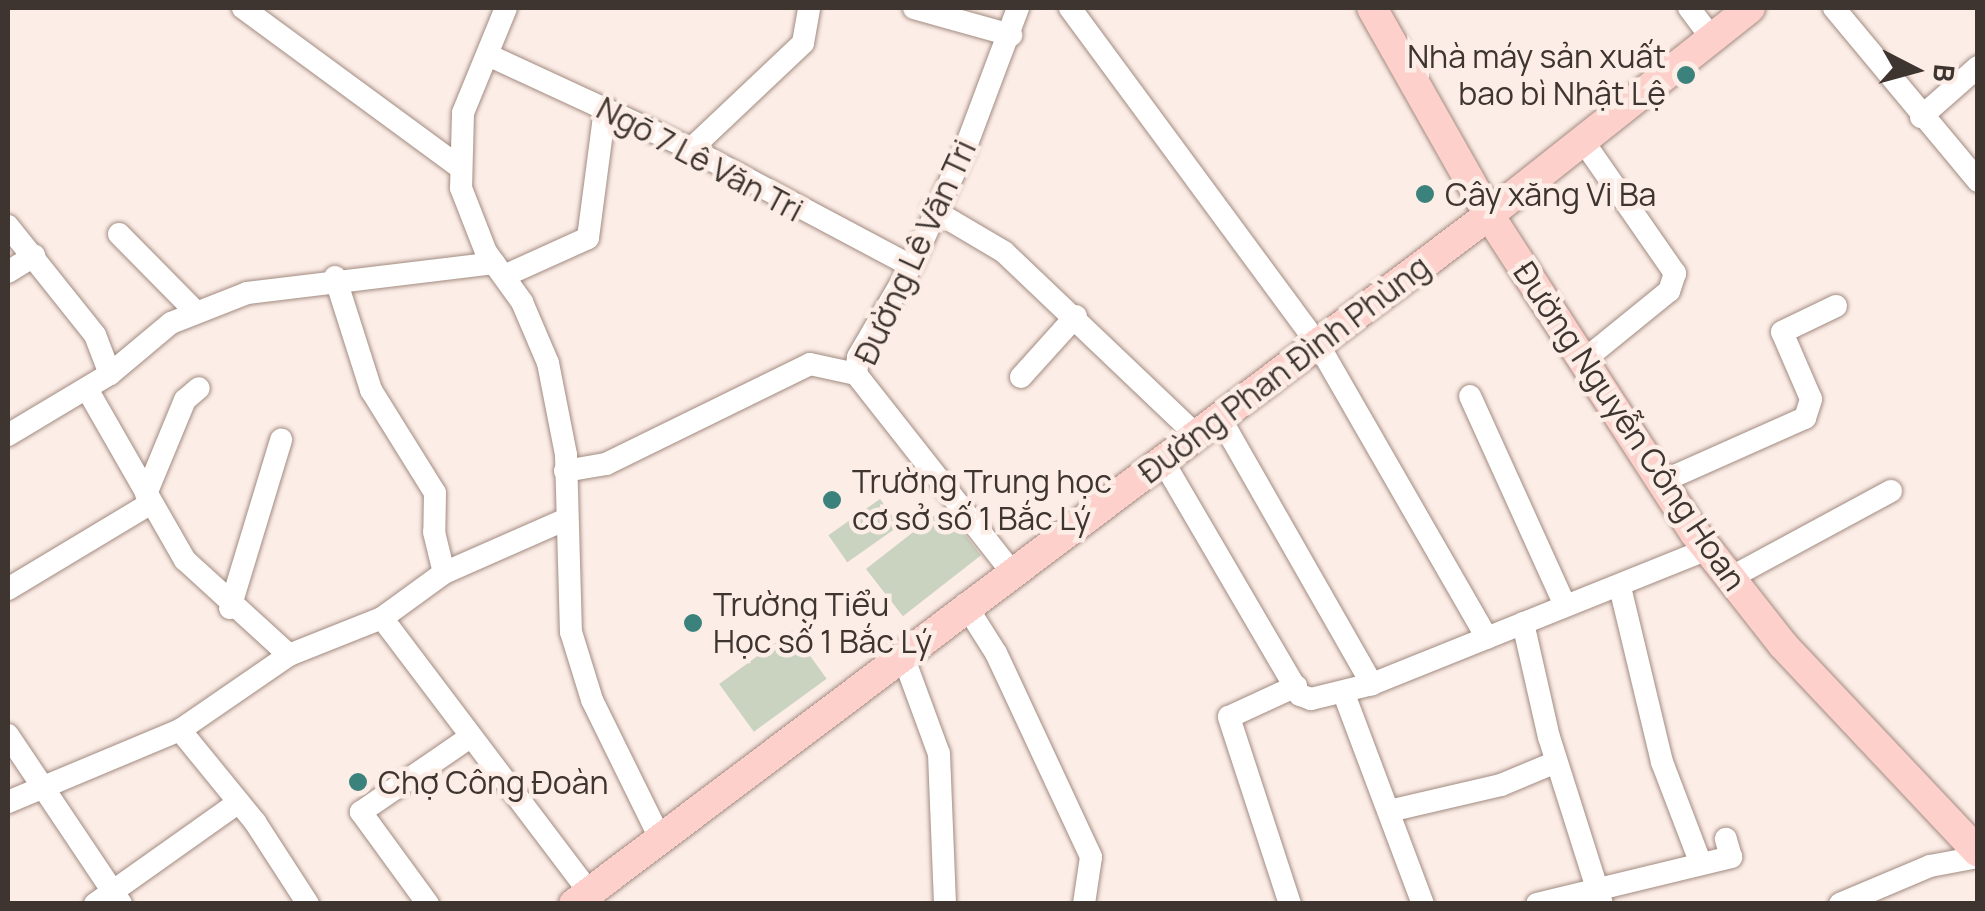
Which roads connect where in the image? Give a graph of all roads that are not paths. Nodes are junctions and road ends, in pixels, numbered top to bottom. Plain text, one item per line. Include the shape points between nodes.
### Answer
1 (243, 8) edge
2 (506, 8) edge
3 (808, 8) edge
4 (914, 8) edge
5 (1018, 8) edge
6 (1070, 8) edge
7 (1372, 8) edge
8 (1689, 8) edge
9 (1750, 8) edge
10 (1834, 8) edge
11 (1011, 35) junction
12 (1712, 38) junction
13 (488, 55) junction
14 (1978, 67) edge
15 (605, 108) junction
16 (1921, 117) junction
17 (1581, 138) junction
18 (691, 149) junction
19 (461, 168) junction
20 (1978, 181) edge
21 (934, 210) junction
22 (1488, 215) junction
23 (8, 226) edge
24 (119, 234) dead end
25 (34, 256) junction
26 (910, 266) junction
27 (499, 270) junction
28 (8, 272) edge
29 (335, 278) junction
30 (1836, 306) dead end
31 (196, 312) junction
32 (1076, 316) junction
33 (1318, 344) junction
34 (1583, 362) junction
35 (110, 374) junction
36 (856, 374) junction
37 (1021, 377) dead end
38 (87, 388) junction
39 (199, 388) dead end
40 (1470, 396) dead end
41 (1207, 425) junction
42 (8, 435) edge
43 (281, 440) dead end
44 (1163, 460) junction
45 (564, 471) junction
46 (1661, 482) junction
47 (1892, 491) dead end
48 (148, 498) junction
49 (564, 520) junction
50 (1708, 549) junction
51 (1011, 571) junction
52 (444, 573) junction
53 (1730, 578) junction
54 (1620, 587) junction
55 (8, 588) edge
56 (965, 604) junction
57 (1565, 605) junction
58 (230, 608) junction
59 (382, 618) junction
60 (1523, 623) junction
61 (1488, 638) junction
62 (289, 655) junction
63 (903, 656) junction
64 (1372, 684) junction
65 (1296, 686) junction
66 (1344, 694) junction
67 (180, 730) junction
68 (8, 735) edge
69 (470, 737) junction
70 (1556, 762) junction
71 (42, 786) junction
72 (8, 802) edge
73 (239, 802) junction
74 (1389, 810) junction
75 (660, 838) junction
76 (1726, 838) dead end
77 (1978, 854) edge
78 (1701, 864) junction
79 (1600, 896) edge
80 (582, 898) edge
81 (109, 899) edge
82 (308, 904) edge
83 (428, 904) edge
84 (945, 904) edge
85 (1084, 904) edge
86 (1290, 904) edge
87 (1423, 904) edge
88 (1537, 904) edge
89 (1840, 904) edge

1 - 19 street
2 - 13 street
3 - 18 street via 804,43
4 - 11 street
5 - 11 street, Đường Lê Văn Tri
6 - 33 street
7 - 22 main road, Đường Nguyễn Công Hoan
8 - 12 street
9 - 12 main road, Đường Phan Đình Phùng
10 - 16 street
11 - 21 street, Đường Lê Văn Tri
12 - 17 main road, Đường Phan Đình Phùng
13 - 15 street, Ngõ 7 Lê Văn Tri
13 - 19 street via 463,113
14 - 16 street
15 - 18 street, Ngõ 7 Lê Văn Tri
15 - 27 street via 588,238
16 - 20 street
17 - 22 main road, Đường Phan Đình Phùng
17 - 34 street via 1675,273 1669,291
18 - 26 street, Ngõ 7 Lê Văn Tri
19 - 27 street via 461,188
21 - 26 street, Đường Lê Văn Tri
21 - 32 street via 1004,252
22 - 33 main road, Đường Phan Đình Phùng
22 - 34 main road, Đường Nguyễn Công Hoan
23 - 25 street
24 - 31 street
25 - 28 street
25 - 35 street via 94,335
26 - 36 street, Đường Lê Văn Tri via 858,357
27 - 29 street
27 - 45 street via 548,363
29 - 31 street via 247,293
29 - 52 street via 371,390 435,492 434,532
30 - 46 street via 1782,332 1811,399 1808,414
31 - 35 street via 170,323
32 - 37 street
32 - 41 street
33 - 41 main road, Đường Phan Đình Phùng
33 - 61 street
34 - 46 main road, Đường Nguyễn Công Hoan
35 - 38 street
36 - 45 street via 810,364 606,464
36 - 51 street, Đường Lê Văn Tri
38 - 42 street
38 - 48 street
39 - 48 street via 186,400
40 - 57 street
41 - 44 main road, Đường Phan Đình Phùng
41 - 64 street
43 - 58 street
44 - 51 main road, Đường Phan Đình Phùng
44 - 65 street
45 - 49 street
46 - 50 main road, Đường Nguyễn Công Hoan
47 - 53 street
48 - 55 street
48 - 58 street via 184,560
49 - 52 street
49 - 75 street via 571,632 592,700
50 - 53 main road, Đường Nguyễn Công Hoan
50 - 54 street
51 - 56 main road, Đường Phan Đình Phùng
52 - 59 street
53 - 77 main road, Đường Nguyễn Công Hoan via 1783,645
54 - 57 street
54 - 78 street via 1662,762
56 - 63 main road, Đường Phan Đình Phùng
56 - 85 street via 996,653 1091,856
57 - 60 street
58 - 62 street
59 - 62 street
59 - 69 street
60 - 61 street
60 - 70 street
61 - 64 street
62 - 67 street
63 - 75 main road, Đường Phan Đình Phùng
63 - 84 street via 939,754
64 - 66 street
65 - 66 street via 1311,699
65 - 86 street via 1237,710 1229,724
66 - 74 street
67 - 71 street
67 - 73 street
68 - 71 street
69 - 80 street
69 - 83 street via 362,812
70 - 74 street via 1501,785
70 - 79 street
71 - 72 street
71 - 81 street
73 - 81 street
73 - 82 street
74 - 87 street
75 - 80 main road, Đường Phan Đình Phùng
76 - 78 street via 1731,857
77 - 89 street via 1930,866
78 - 79 street
79 - 88 street

